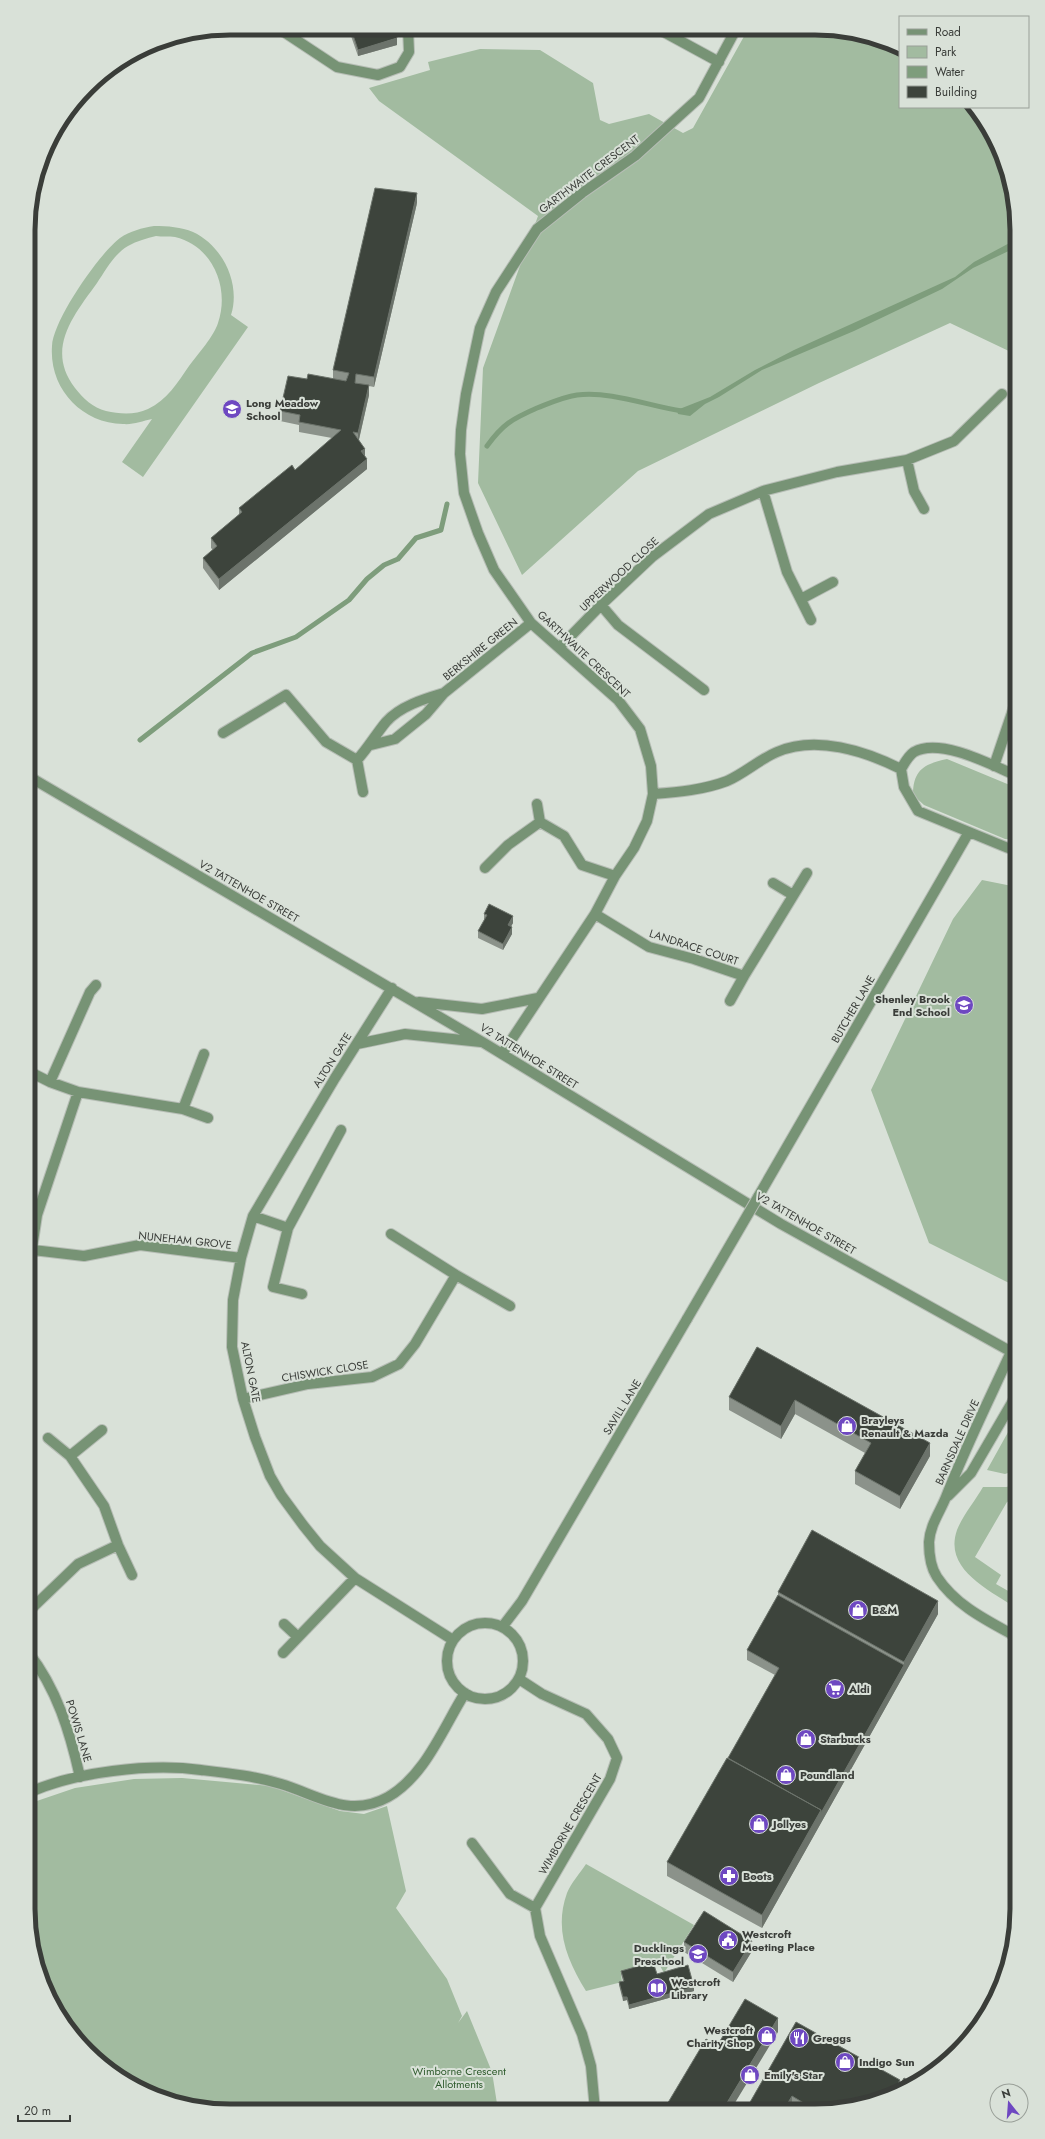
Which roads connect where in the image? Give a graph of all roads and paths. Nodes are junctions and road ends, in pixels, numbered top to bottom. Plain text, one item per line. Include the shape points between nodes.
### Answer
1 (289, 35) edge
2 (408, 35) edge
3 (669, 35) edge
4 (733, 35) edge
5 (719, 62) junction
6 (1002, 394) dead end
7 (907, 460) junction
8 (762, 491) junction
9 (924, 509) dead end
10 (833, 582) dead end
11 (801, 598) junction
12 (601, 604) junction
13 (811, 620) dead end
14 (531, 623) junction
15 (560, 647) junction
16 (704, 690) dead end
17 (444, 693) junction
18 (1010, 719) edge
19 (223, 733) dead end
20 (371, 745) junction
21 (357, 760) junction
22 (994, 766) junction
23 (900, 769) junction
24 (1010, 773) edge
25 (35, 780) edge
26 (363, 792) dead end
27 (653, 794) junction
28 (537, 804) dead end
29 (540, 822) junction
30 (968, 832) junction
31 (1010, 848) edge
32 (485, 868) dead end
33 (807, 873) dead end
34 (615, 876) junction
35 (773, 883) dead end
36 (793, 895) junction
37 (595, 914) junction
38 (744, 976) junction
39 (96, 985) dead end
40 (392, 988) junction
41 (538, 998) junction
42 (730, 1001) dead end
43 (416, 1002) junction
44 (484, 1043) junction
45 (357, 1044) junction
46 (204, 1054) dead end
47 (502, 1054) junction
48 (35, 1074) edge
49 (50, 1082) junction
50 (78, 1092) junction
51 (183, 1109) junction
52 (208, 1118) dead end
53 (341, 1130) dead end
54 (758, 1197) joint
55 (35, 1210) edge
56 (253, 1216) junction
57 (288, 1228) junction
58 (391, 1234) dead end
59 (35, 1250) edge
60 (241, 1258) junction
61 (456, 1275) junction
62 (302, 1294) dead end
63 (510, 1306) dead end
64 (1010, 1352) edge
65 (1010, 1362) edge
66 (243, 1399) junction
67 (1010, 1406) edge
68 (102, 1430) dead end
69 (48, 1438) dead end
70 (70, 1456) junction
71 (945, 1499) junction
72 (118, 1545) junction
73 (132, 1575) dead end
74 (355, 1578) junction
75 (35, 1605) edge
76 (284, 1624) dead end
77 (503, 1626) junction
78 (1010, 1633) edge
79 (298, 1637) junction
80 (453, 1640) junction
81 (283, 1653) dead end
82 (35, 1660) edge
83 (519, 1679) junction
84 (465, 1693) junction
85 (80, 1778) junction
86 (35, 1792) edge
87 (472, 1843) dead end
88 (535, 1908) junction
89 (594, 2104) edge

1 - 2 street via 338,67 378,74 400,67 409,52
3 - 5 street
4 - 5 street, GARTHWAITE CRESCENT
5 - 14 street, GARTHWAITE CRESCENT via 699,98 659,135 537,229 496,292 480,328 461,430 460,454 464,493 494,570
6 - 7 street, UPPERWOOD CLOSE via 954,441
7 - 8 street, UPPERWOOD CLOSE via 837,472
7 - 9 street via 914,491
8 - 11 street via 787,572
8 - 12 street, UPPERWOOD CLOSE via 709,514 652,557
10 - 11 street
11 - 13 street
12 - 15 street, UPPERWOOD CLOSE
12 - 16 street via 618,625
14 - 15 street, GARTHWAITE CRESCENT
14 - 17 street, BERKSHIRE GREEN
15 - 27 street, GARTHWAITE CRESCENT via 618,700 640,729 651,766
17 - 20 street, BERKSHIRE GREEN via 426,714 395,739
17 - 20 street, BERKSHIRE GREEN via 415,701 386,721
18 - 22 street
19 - 21 street via 286,695 326,742
20 - 21 street, BERKSHIRE GREEN
21 - 26 street
22 - 23 street via 950,750 930,748 913,753
22 - 24 street
23 - 27 street via 849,748 810,745 778,751 728,780 695,791
23 - 30 street via 904,787 918,811
25 - 40 street, V2 TATTENHOE STREET
27 - 34 street, GARTHWAITE CRESCENT via 647,821 634,848
28 - 29 street
29 - 32 street via 508,845
29 - 34 street via 564,836 582,865
30 - 31 street
30 - 54 street, BUTCHER LANE
33 - 36 street, LANDRACE COURT
34 - 37 street, GARTHWAITE CRESCENT
35 - 36 street
36 - 38 street, LANDRACE COURT
37 - 38 street, LANDRACE COURT via 649,947
37 - 41 street, GARTHWAITE CRESCENT
38 - 42 street, LANDRACE COURT
39 - 49 street via 90,992
40 - 43 street, V2 TATTENHOE STREET
40 - 45 street, ALTON GATE
41 - 43 street via 482,1009
41 - 47 street, GARTHWAITE CRESCENT
43 - 44 street, V2 TATTENHOE STREET
44 - 45 street via 405,1034
44 - 47 street, V2 TATTENHOE STREET
45 - 56 street, ALTON GATE
46 - 51 street
47 - 64 street, V2 TATTENHOE STREET via 781,1224
48 - 49 street
49 - 50 street
50 - 51 street
50 - 55 street
51 - 52 street
53 - 57 street
54 - 77 street, SAVILL LANE, bridge via 522,1601
56 - 57 street
56 - 60 street, ALTON GATE
57 - 62 street via 273,1287
58 - 61 street
59 - 60 street, NUNEHAM GROVE via 84,1256 140,1245
60 - 66 street, ALTON GATE via 232,1300 232,1347
61 - 63 street
61 - 66 street, CHISWICK CLOSE via 415,1344 399,1364 372,1377 308,1384
65 - 71 street, BARNSDALE DRIVE via 958,1466
66 - 74 street, ALTON GATE via 270,1476 281,1495 320,1546
67 - 71 street, BARNSDALE DRIVE via 972,1474
68 - 70 street
69 - 70 street
70 - 72 street via 104,1506
71 - 78 street, BARNSDALE DRIVE via 932,1526 929,1542 936,1576 949,1594 968,1609
72 - 73 street
72 - 75 street via 78,1564
74 - 79 street
74 - 80 street, ALTON GATE
76 - 79 street
77 - 80 street via 481,1623 465,1628
77 - 83 street via 518,1640 522,1649 524,1659
79 - 81 street
80 - 84 street via 448,1651 449,1675
82 - 85 street, POWIS LANE via 43,1670 64,1715
83 - 84 street via 512,1689 501,1696 489,1699 476,1698
83 - 88 street, WIMBORNE CRESCENT via 542,1694 586,1714 608,1740 617,1758 610,1779
84 - 85 street via 439,1738 409,1781 387,1798 360,1806 339,1806 281,1784 198,1769 151,1768 107,1772
85 - 86 street
87 - 88 street via 510,1894
88 - 89 street via 540,1936 583,2040 591,2066

